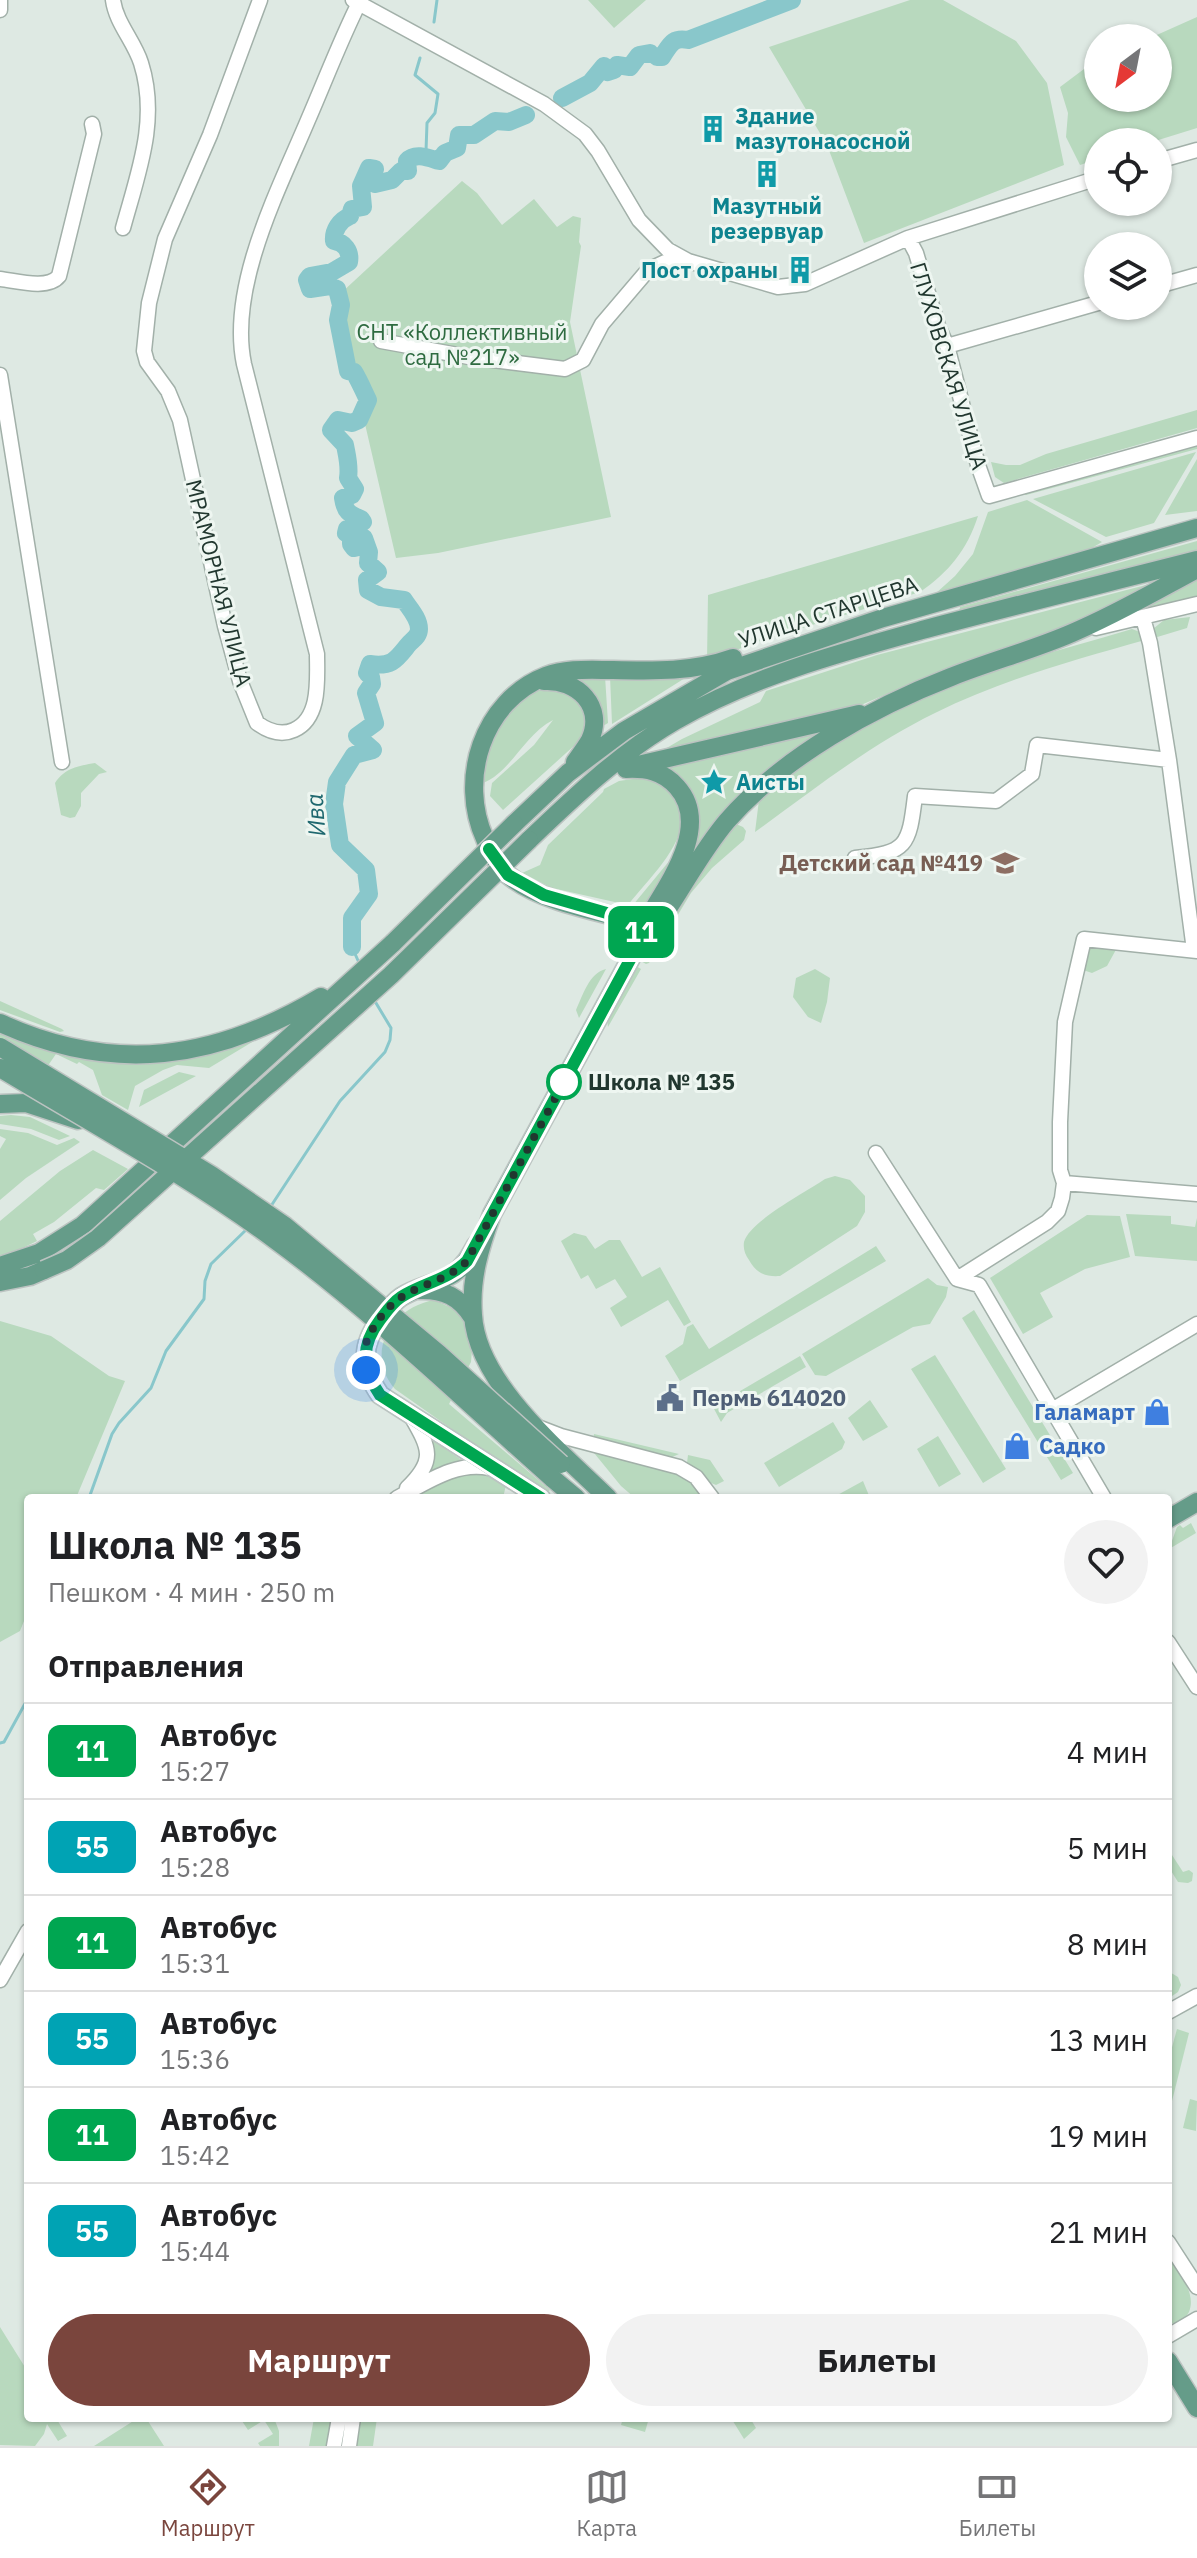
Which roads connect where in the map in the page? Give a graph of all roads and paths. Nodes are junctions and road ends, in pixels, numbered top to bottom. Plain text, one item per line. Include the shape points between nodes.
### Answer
1 (0, 0) edge
2 (113, 0) edge
3 (260, 0) edge
4 (356, 2) edge
5 (0, 10) edge
6 (92, 124) dead end
7 (1197, 150) edge
8 (1172, 157) edge
9 (1084, 182) edge
10 (123, 228) dead end
11 (908, 238) junction
12 (678, 256) junction
13 (1197, 275) edge
14 (0, 279) edge
15 (1172, 282) edge
16 (1084, 307) edge
17 (381, 341) dead end
18 (947, 346) junction
19 (0, 375) edge
20 (1197, 438) edge
21 (1197, 528) edge
22 (1197, 560) edge
23 (1197, 569) edge
24 (1197, 604) edge
25 (1143, 618) junction
26 (1074, 633) junction
27 (821, 637) junction
28 (526, 687) junction
29 (873, 711) junction
30 (1169, 760) junction
31 (62, 762) dead end
32 (626, 769) junction
33 (568, 773) junction
34 (584, 787) junction
35 (855, 858) dead end
36 (664, 915) junction
37 (645, 924) junction
38 (1195, 950) edge
39 (631, 958) junction
40 (362, 970) junction
41 (0, 1023) edge
42 (0, 1047) edge
43 (0, 1068) edge
44 (0, 1104) edge
45 (100, 1128) junction
46 (876, 1153) dead end
47 (1064, 1183) junction
48 (1197, 1194) edge
49 (492, 1214) junction
50 (42, 1261) junction
51 (0, 1266) edge
52 (957, 1279) junction
53 (0, 1282) edge
54 (416, 1291) junction
55 (473, 1318) junction
56 (1197, 1324) edge
57 (1052, 1410) junction
58 (411, 1416) junction
59 (534, 1426) junction
60 (494, 1469) junction
61 (556, 1471) junction
62 (1197, 1490) edge
63 (401, 1494) edge
64 (405, 1494) edge
65 (535, 1494) edge
66 (573, 1494) edge
67 (599, 1494) edge
68 (603, 1494) edge
69 (709, 1494) edge
70 (1102, 1494) edge
71 (1197, 1502) edge
72 (1172, 1505) edge
73 (1172, 1517) edge
74 (1172, 1648) edge
75 (1197, 1687) edge
76 (24, 1938) edge
77 (0, 1980) edge
78 (1197, 1996) edge
79 (1172, 2010) edge
80 (1172, 2248) edge
81 (1197, 2287) edge
82 (1197, 2319) edge
83 (1172, 2334) edge
84 (1172, 2367) edge
85 (1197, 2408) edge
86 (338, 2422) edge
87 (352, 2422) edge
88 (334, 2446) edge
89 (349, 2446) edge

1 - 5 street
2 - 10 street via 141,62 149,106 144,153
3 - 4 street, МРАМОРНАЯ УЛИЦА via 165,239 144,351 180,420 240,681 257,723 279,733 295,730 311,713 317,654 244,364 241,310 259,241
4 - 12 street via 570,120 598,151 639,220
6 - 14 street via 94,134 59,276 46,283
7 - 8 street
9 - 11 street
11 - 12 street via 789,287 752,281
11 - 18 street, ГЛУХОВСКАЯ УЛИЦА
12 - 17 street via 648,270 602,324 583,360 565,369
13 - 15 street
16 - 18 street
18 - 20 street, ГЛУХОВСКАЯ УЛИЦА via 989,496
19 - 31 street
21 - 27 main road, УЛИЦА СТАРЦЕВА
22 - 34 main road, УЛИЦА СТАРЦЕВА via 779,672 673,722
23 - 26 main road
24 - 25 street
25 - 26 street
25 - 30 street
26 - 29 main road
27 - 28 main road via 767,645 695,668 573,670
27 - 33 main road, УЛИЦА СТАРЦЕВА via 692,689
28 - 33 main road via 565,683 589,701 593,730
28 - 37 main road via 498,713 476,761 473,797 488,848 508,875 544,895
29 - 32 main road
29 - 36 main road via 815,747 751,798 712,840
30 - 35 street via 1037,745 1032,774 996,801 915,796 911,834 899,849
30 - 38 street
32 - 34 main road
32 - 37 main road via 664,776 681,791 689,812 684,850
33 - 40 main road, УЛИЦА СТАРЦЕВА, bridge
34 - 50 main road, УЛИЦА СТАРЦЕВА, bridge via 391,975 98,1238 67,1260
36 - 37 main road
36 - 39 main road
37 - 39 main road
38 - 47 street via 1084,939 1065,1022 1060,1122
39 - 49 main road
40 - 41 main road via 259,1030 184,1051 122,1055 67,1046
40 - 50 main road, bridge
42 - 61 main road, bridge via 285,1226 439,1354
43 - 45 main road, bridge
44 - 45 main road, bridge via 26,1103
45 - 61 main road, bridge via 276,1240
46 - 52 street
47 - 48 street
47 - 52 street via 1058,1211 1047,1222
49 - 54 main road via 461,1267
49 - 55 main road via 475,1272
50 - 51 main road
50 - 53 main road via 30,1276
52 - 57 street via 979,1285
54 - 55 main road via 449,1294
54 - 58 main road via 389,1308 364,1349 366,1370 380,1395
55 - 59 main road via 485,1359
56 - 57 street
57 - 70 street
58 - 60 main road
58 - 63 street via 427,1442 428,1455 422,1472
59 - 68 main road
59 - 69 street via 679,1467
60 - 64 street via 454,1469
60 - 65 main road
61 - 66 main road
61 - 67 main road
62 - 72 main road
71 - 73 main road
74 - 75 street
76 - 77 street
78 - 79 street
80 - 81 street
82 - 83 street
84 - 85 main road
86 - 88 street
87 - 89 street

